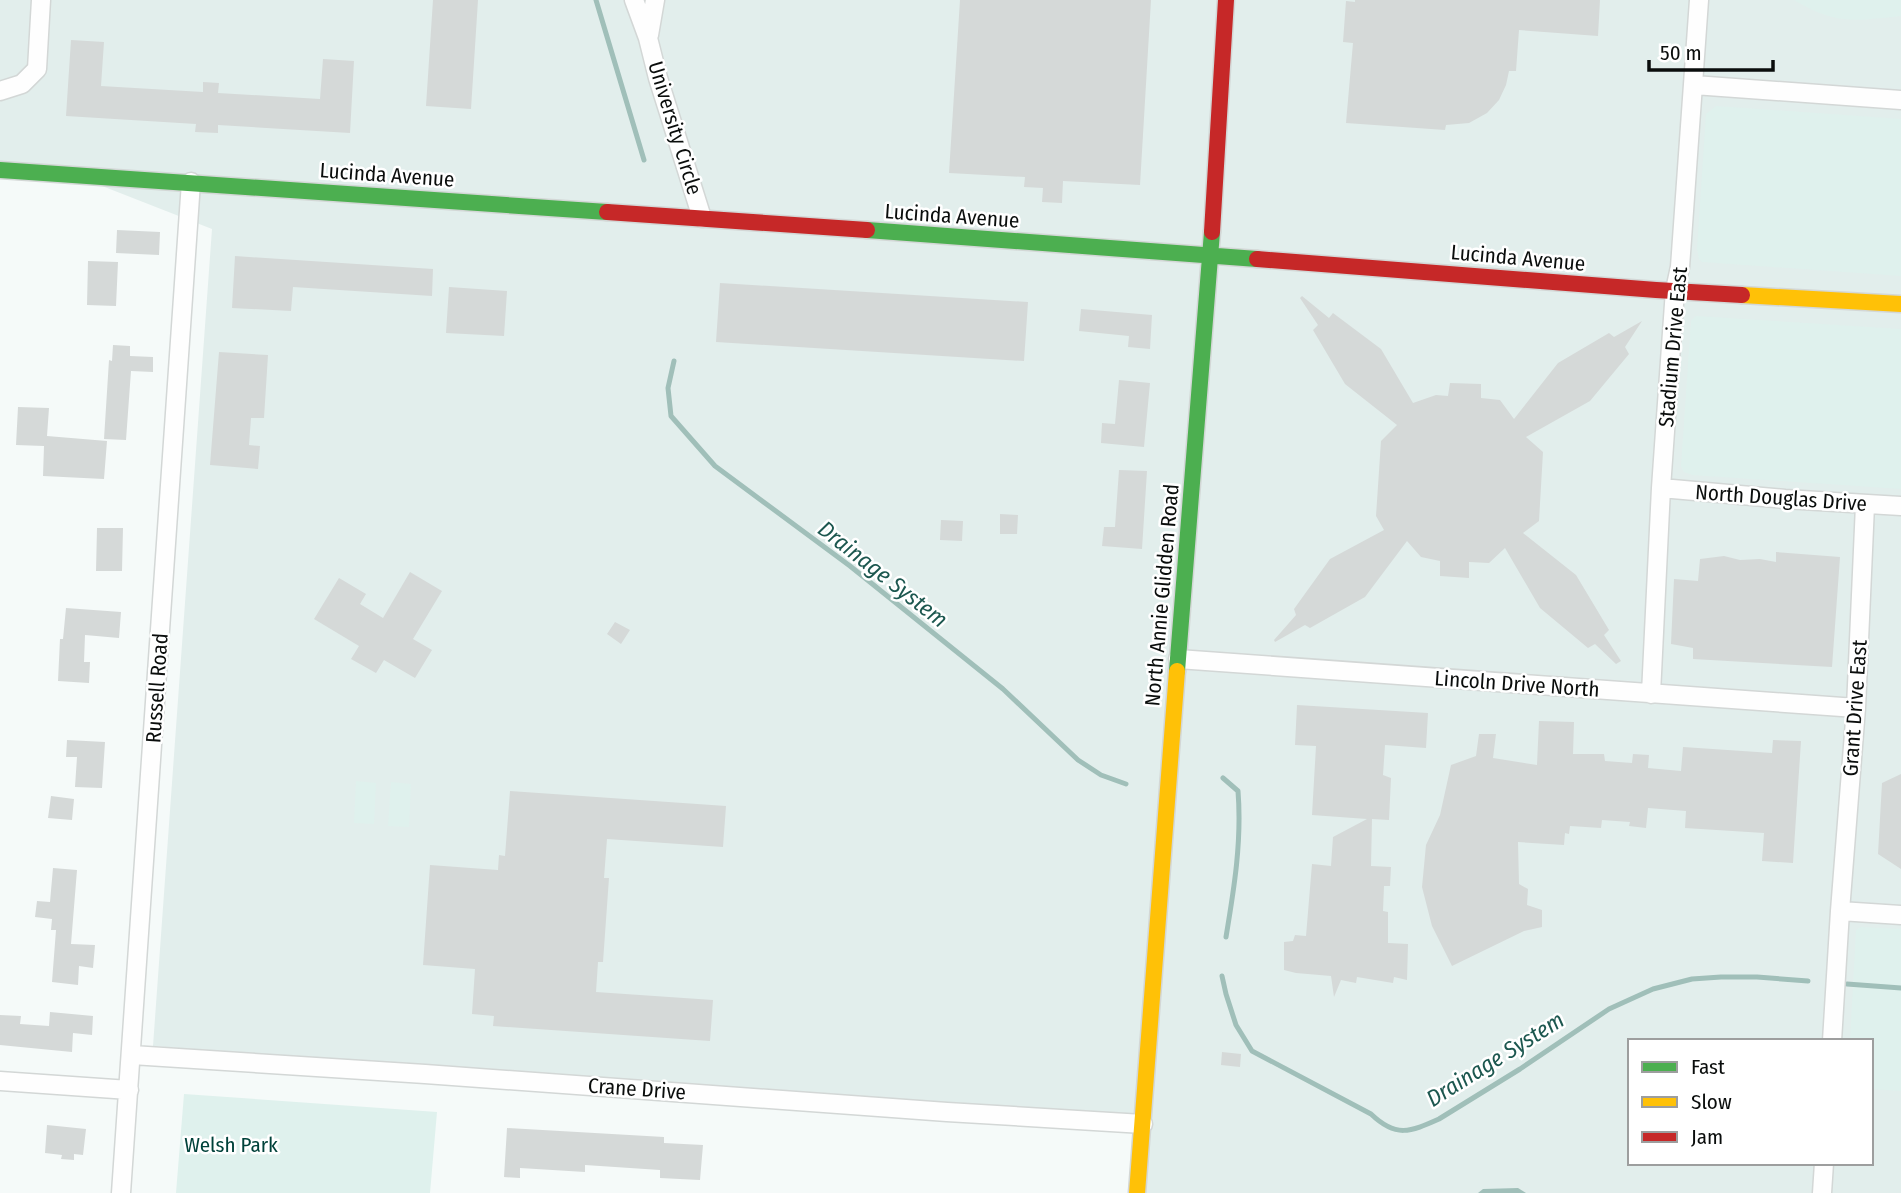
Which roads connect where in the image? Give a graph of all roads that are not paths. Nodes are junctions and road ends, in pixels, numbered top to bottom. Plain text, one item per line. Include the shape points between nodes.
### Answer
1 (41, 0) edge
2 (634, 0) edge
3 (655, 0) edge
4 (1226, 0) edge
5 (1699, 0) edge
6 (648, 38) junction
7 (1694, 85) junction
8 (0, 91) edge
9 (1901, 100) edge
10 (0, 170) edge
11 (191, 182) junction
12 (702, 218) junction
13 (1211, 256) junction
14 (1675, 290) junction
15 (1901, 304) edge
16 (1661, 488) junction
17 (1866, 505) junction
18 (1901, 506) edge
19 (1178, 659) junction
20 (1651, 694) junction
21 (1856, 708) junction
22 (1840, 911) junction
23 (1901, 915) edge
24 (1832, 1039) edge
25 (132, 1055) junction
26 (0, 1081) edge
27 (129, 1090) junction
28 (1143, 1124) junction
29 (1824, 1165) edge
30 (121, 1193) edge
31 (1138, 1193) edge
32 (1822, 1193) edge

1 - 8 street via 37,69 22,85
2 - 6 street, University Circle
3 - 6 street, University Circle
4 - 13 street, North Annie Glidden Road
5 - 7 street, Stadium Drive East
6 - 12 street, University Circle
7 - 9 street
7 - 14 street, Stadium Drive East
10 - 11 street, Lucinda Avenue
11 - 12 street, Lucinda Avenue
11 - 25 street, Russell Road
12 - 13 street, Lucinda Avenue
13 - 14 street, Lucinda Avenue
13 - 19 street, North Annie Glidden Road
14 - 15 street, Lucinda Avenue
14 - 16 street, Stadium Drive East
16 - 17 street, North Douglas Drive
16 - 20 street, Stadium Drive East
17 - 18 street, North Douglas Drive
17 - 21 street, Grant Drive East
19 - 20 street, Lincoln Drive North
19 - 28 street, North Annie Glidden Road
20 - 21 street, Lincoln Drive North
21 - 22 street, Grant Drive East
22 - 23 street
22 - 24 street, Grant Drive East
25 - 27 street, Russell Road
25 - 28 street, Crane Drive
26 - 27 street
27 - 30 street, Russell Road
28 - 31 street, North Annie Glidden Road
29 - 32 street

